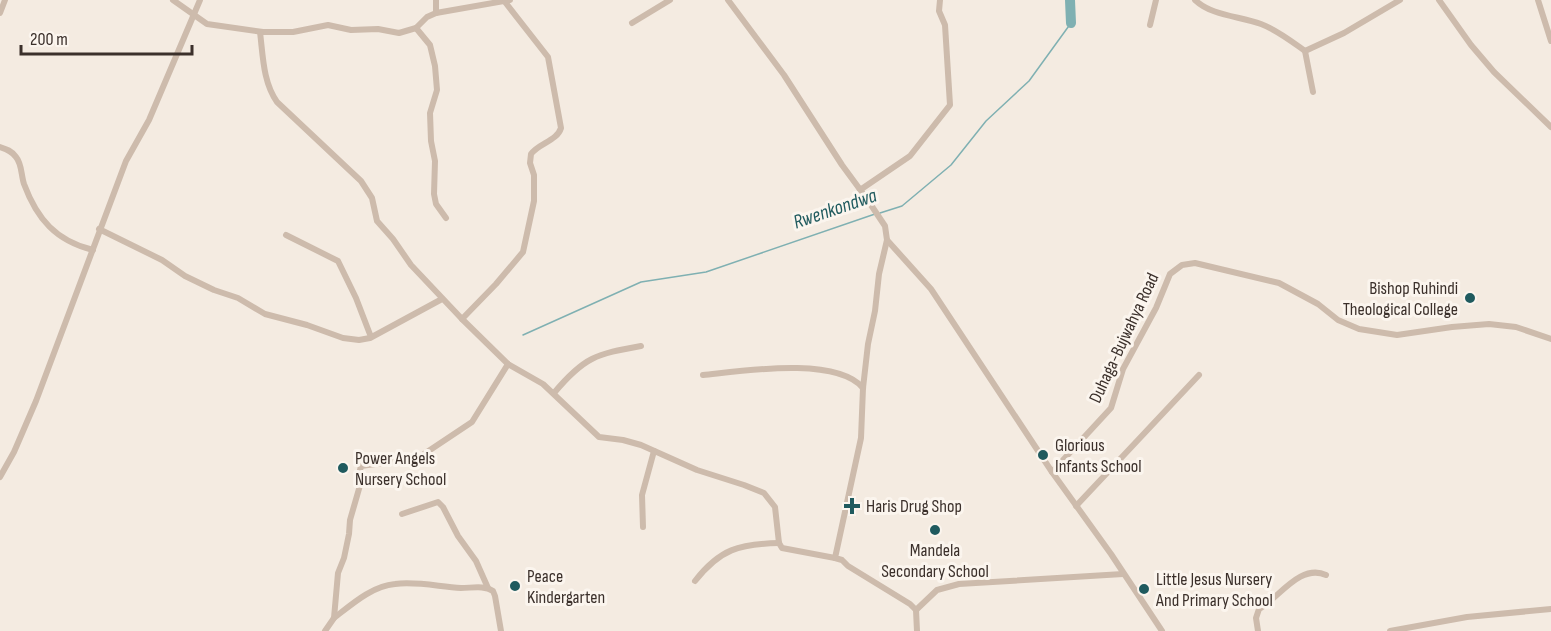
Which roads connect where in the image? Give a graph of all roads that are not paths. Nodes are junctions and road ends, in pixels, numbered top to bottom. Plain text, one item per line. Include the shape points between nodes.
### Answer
1 (5, 0) edge
2 (173, 0) edge
3 (200, 0) edge
4 (436, 0) edge
5 (670, 0) edge
6 (728, 0) edge
7 (940, 0) edge
8 (1156, 0) edge
9 (1195, 0) edge
10 (1400, 0) edge
11 (1433, 0) edge
12 (1439, 0) edge
13 (1538, 0) edge
14 (507, 1) edge
15 (0, 13) edge
16 (436, 13) junction
17 (195, 14) junction
18 (632, 23) dead end
19 (1150, 25) dead end
20 (416, 28) junction
21 (260, 32) junction
22 (1551, 41) edge
23 (1305, 51) junction
24 (1313, 92) dead end
25 (1551, 127) edge
26 (0, 147) edge
27 (860, 190) junction
28 (446, 218) dead end
29 (99, 229) junction
30 (286, 235) dead end
31 (887, 240) junction
32 (93, 250) junction
33 (442, 299) junction
34 (462, 319) junction
35 (371, 337) junction
36 (1551, 339) edge
37 (642, 346) dead end
38 (508, 364) junction
39 (703, 375) dead end
40 (1198, 375) dead end
41 (863, 388) junction
42 (554, 393) junction
43 (654, 451) junction
44 (1052, 472) junction
45 (0, 476) edge
46 (1076, 506) junction
47 (402, 514) dead end
48 (643, 527) dead end
49 (779, 543) junction
50 (835, 558) junction
51 (1123, 574) junction
52 (1326, 575) dead end
53 (696, 582) dead end
54 (488, 588) junction
55 (1551, 609) edge
56 (916, 610) junction
57 (334, 618) junction
58 (325, 631) edge
59 (501, 631) edge
60 (917, 631) edge
61 (1162, 631) edge
62 (1258, 631) edge
63 (1390, 631) edge

1 - 15 street
2 - 17 street
3 - 17 street
4 - 16 street
5 - 18 street
6 - 27 street via 784,75
7 - 27 street via 950,105 910,156
8 - 19 street
9 - 23 street via 1210,11 1269,27
10 - 23 street
11 - 12 street
12 - 25 street via 1494,72
13 - 22 street
14 - 16 street
14 - 34 street via 548,57 561,128 531,154 534,201 523,252
16 - 20 street
17 - 21 street via 207,24
17 - 29 street via 149,120 126,161
20 - 21 street via 399,33 321,26 293,32
20 - 28 street via 430,45 435,66 437,90 430,113 434,194
21 - 33 street via 272,95 361,181 372,198 376,221
23 - 24 street
26 - 32 street via 16,156 29,196 58,236
27 - 31 street via 885,226
29 - 32 street
29 - 35 street via 268,315 343,338
30 - 35 street via 338,261
31 - 41 street
31 - 44 street via 931,289
32 - 45 street via 36,401
33 - 34 street
33 - 35 street
34 - 38 street
36 - 44 street, Duhaga-Bujwahya Road via 1516,327 1489,324 1397,335 1359,329 1279,283 1195,263 1182,265 1170,274 1123,369 1111,408
37 - 42 street via 611,351 582,363
38 - 42 street
38 - 57 street via 465,428 417,458 361,466 363,475 338,573
39 - 41 street via 793,368 845,375
40 - 46 street
41 - 50 street via 861,438
42 - 43 street via 599,437 632,442
43 - 48 street via 642,495
43 - 49 street via 764,494 775,507
44 - 46 street
46 - 51 street
47 - 54 street via 438,502 476,561
49 - 50 street via 786,549
49 - 53 street via 735,549 714,561
50 - 56 street
51 - 56 street via 953,585 937,590
51 - 61 street
52 - 62 street via 1314,573 1284,587 1259,609
54 - 57 street via 388,585 369,593
54 - 59 street via 495,596
55 - 63 street via 1467,617
56 - 60 street
57 - 58 street

